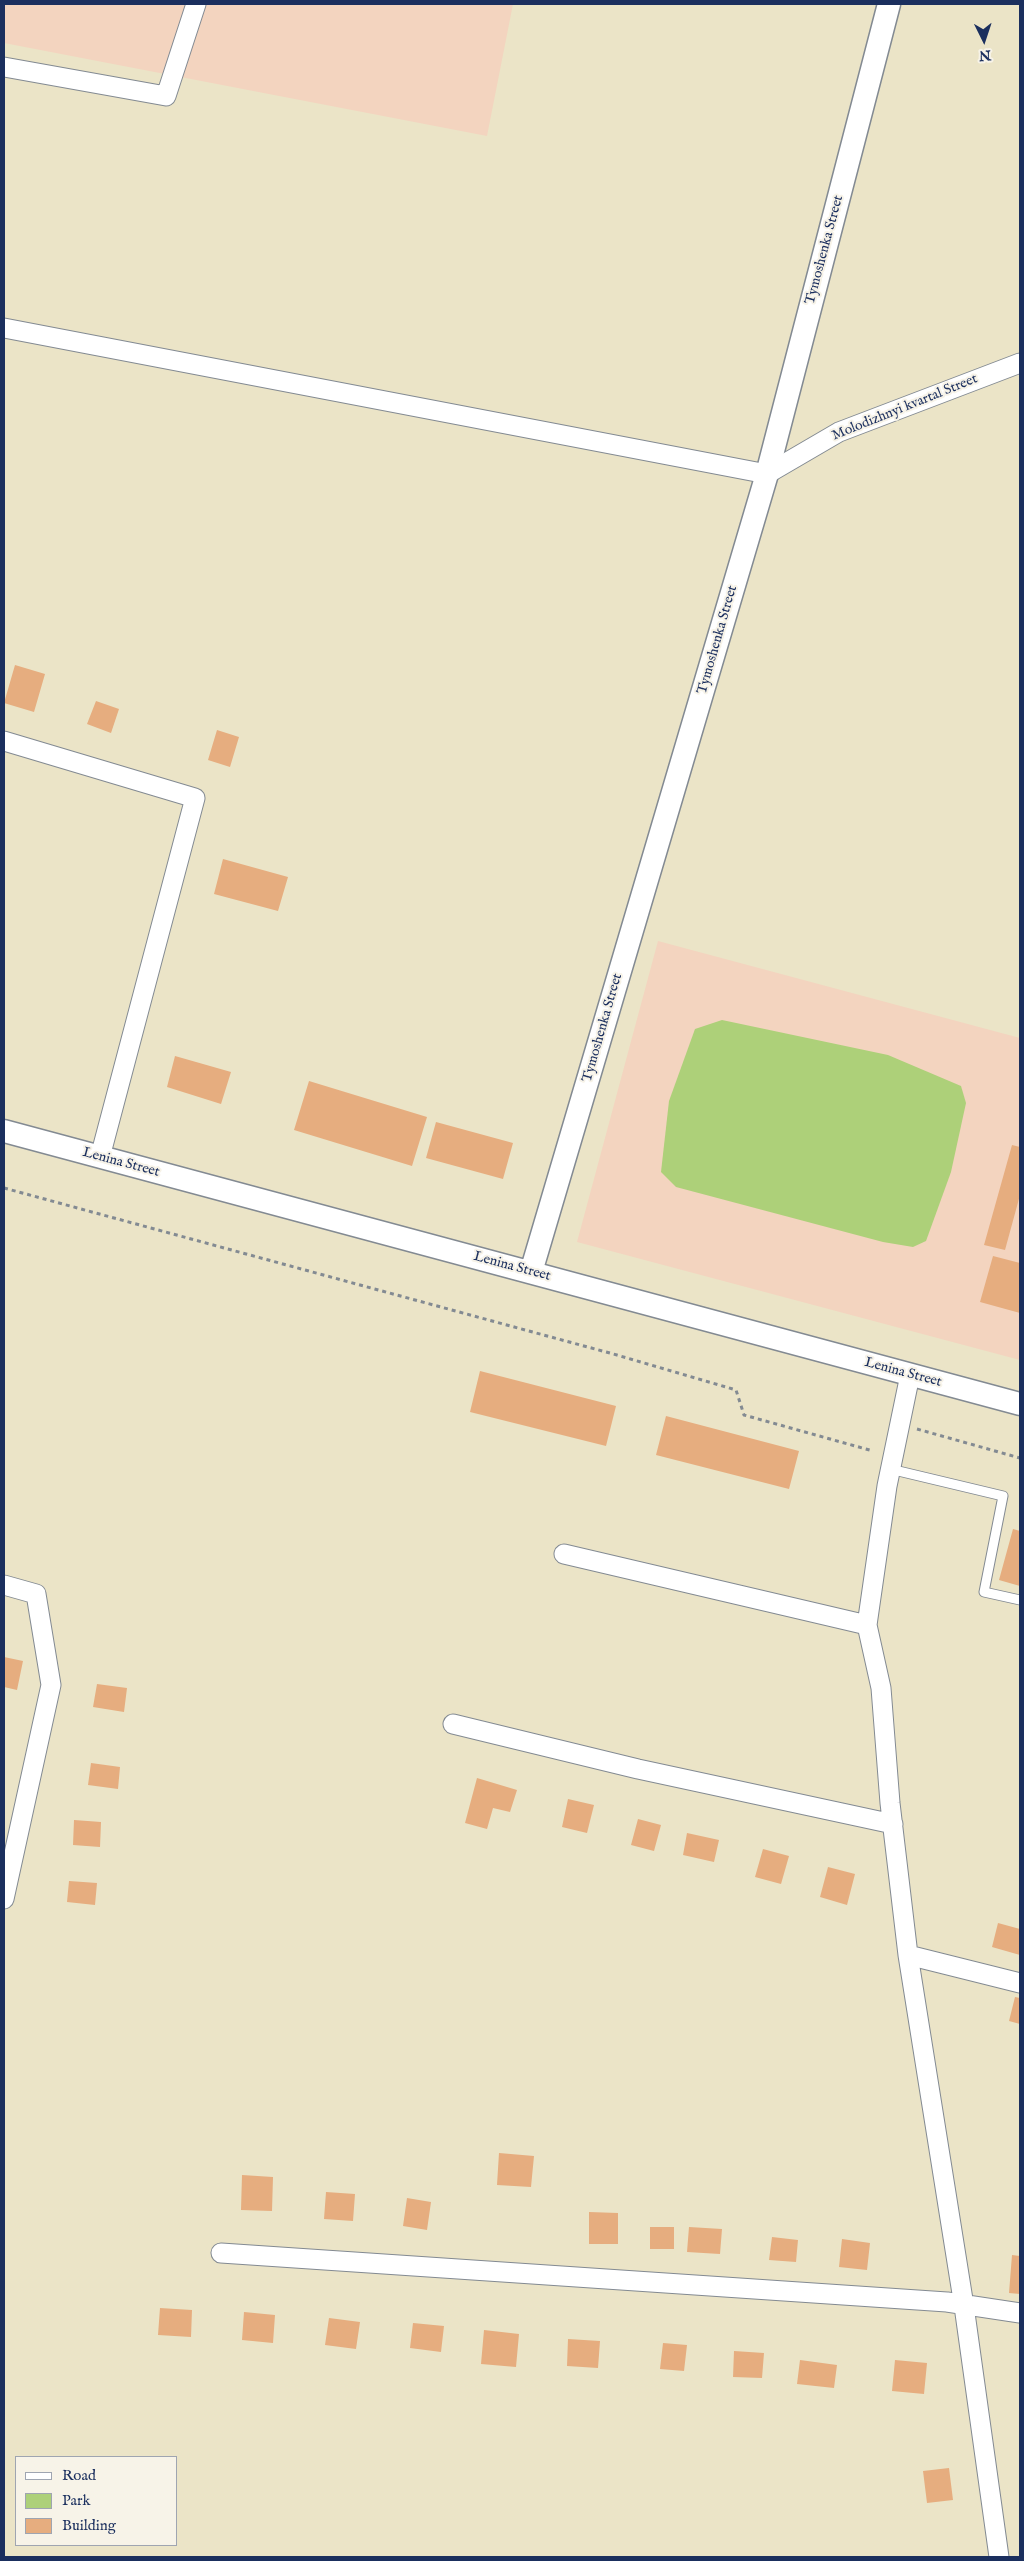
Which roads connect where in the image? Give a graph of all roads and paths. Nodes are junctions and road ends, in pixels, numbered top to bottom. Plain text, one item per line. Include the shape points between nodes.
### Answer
1 (196, 4) edge
2 (890, 4) edge
3 (4, 67) edge
4 (4, 328) edge
5 (1020, 363) edge
6 (766, 474) junction
7 (4, 741) edge
8 (4, 1131) edge
9 (100, 1157) junction
10 (4, 1188) edge
11 (531, 1272) junction
12 (910, 1375) junction
13 (1020, 1404) edge
14 (900, 1424) junction
15 (1020, 1458) edge
16 (892, 1463) junction
17 (564, 1554) dead end
18 (4, 1585) edge
19 (1020, 1600) edge
20 (867, 1625) junction
21 (453, 1724) dead end
22 (893, 1824) junction
23 (7, 1871) edge
24 (4, 1899) edge
25 (908, 1955) junction
26 (1020, 1983) edge
27 (221, 2253) dead end
28 (964, 2306) junction
29 (1020, 2313) edge
30 (999, 2557) edge

1 - 3 street via 166,96
2 - 6 street, Tymoshenka Street
4 - 6 street
5 - 6 street, Molodizhnyi kvartal Street via 839,432
6 - 11 street, Tymoshenka Street
7 - 9 street via 194,798
8 - 9 street, Lenina Street
9 - 11 street, Lenina Street
10 - 16 path via 736,1390 744,1414
11 - 12 street, Lenina Street
12 - 13 street, Lenina Street
12 - 14 street
14 - 15 path
14 - 16 street
16 - 19 lane via 1003,1496 984,1592
16 - 20 street
17 - 20 street
18 - 23 street via 36,1594 51,1685
20 - 22 street via 881,1688
21 - 22 street via 638,1769
22 - 25 street
23 - 24 street
25 - 26 street
25 - 28 street
27 - 28 street
28 - 29 street
28 - 30 street

